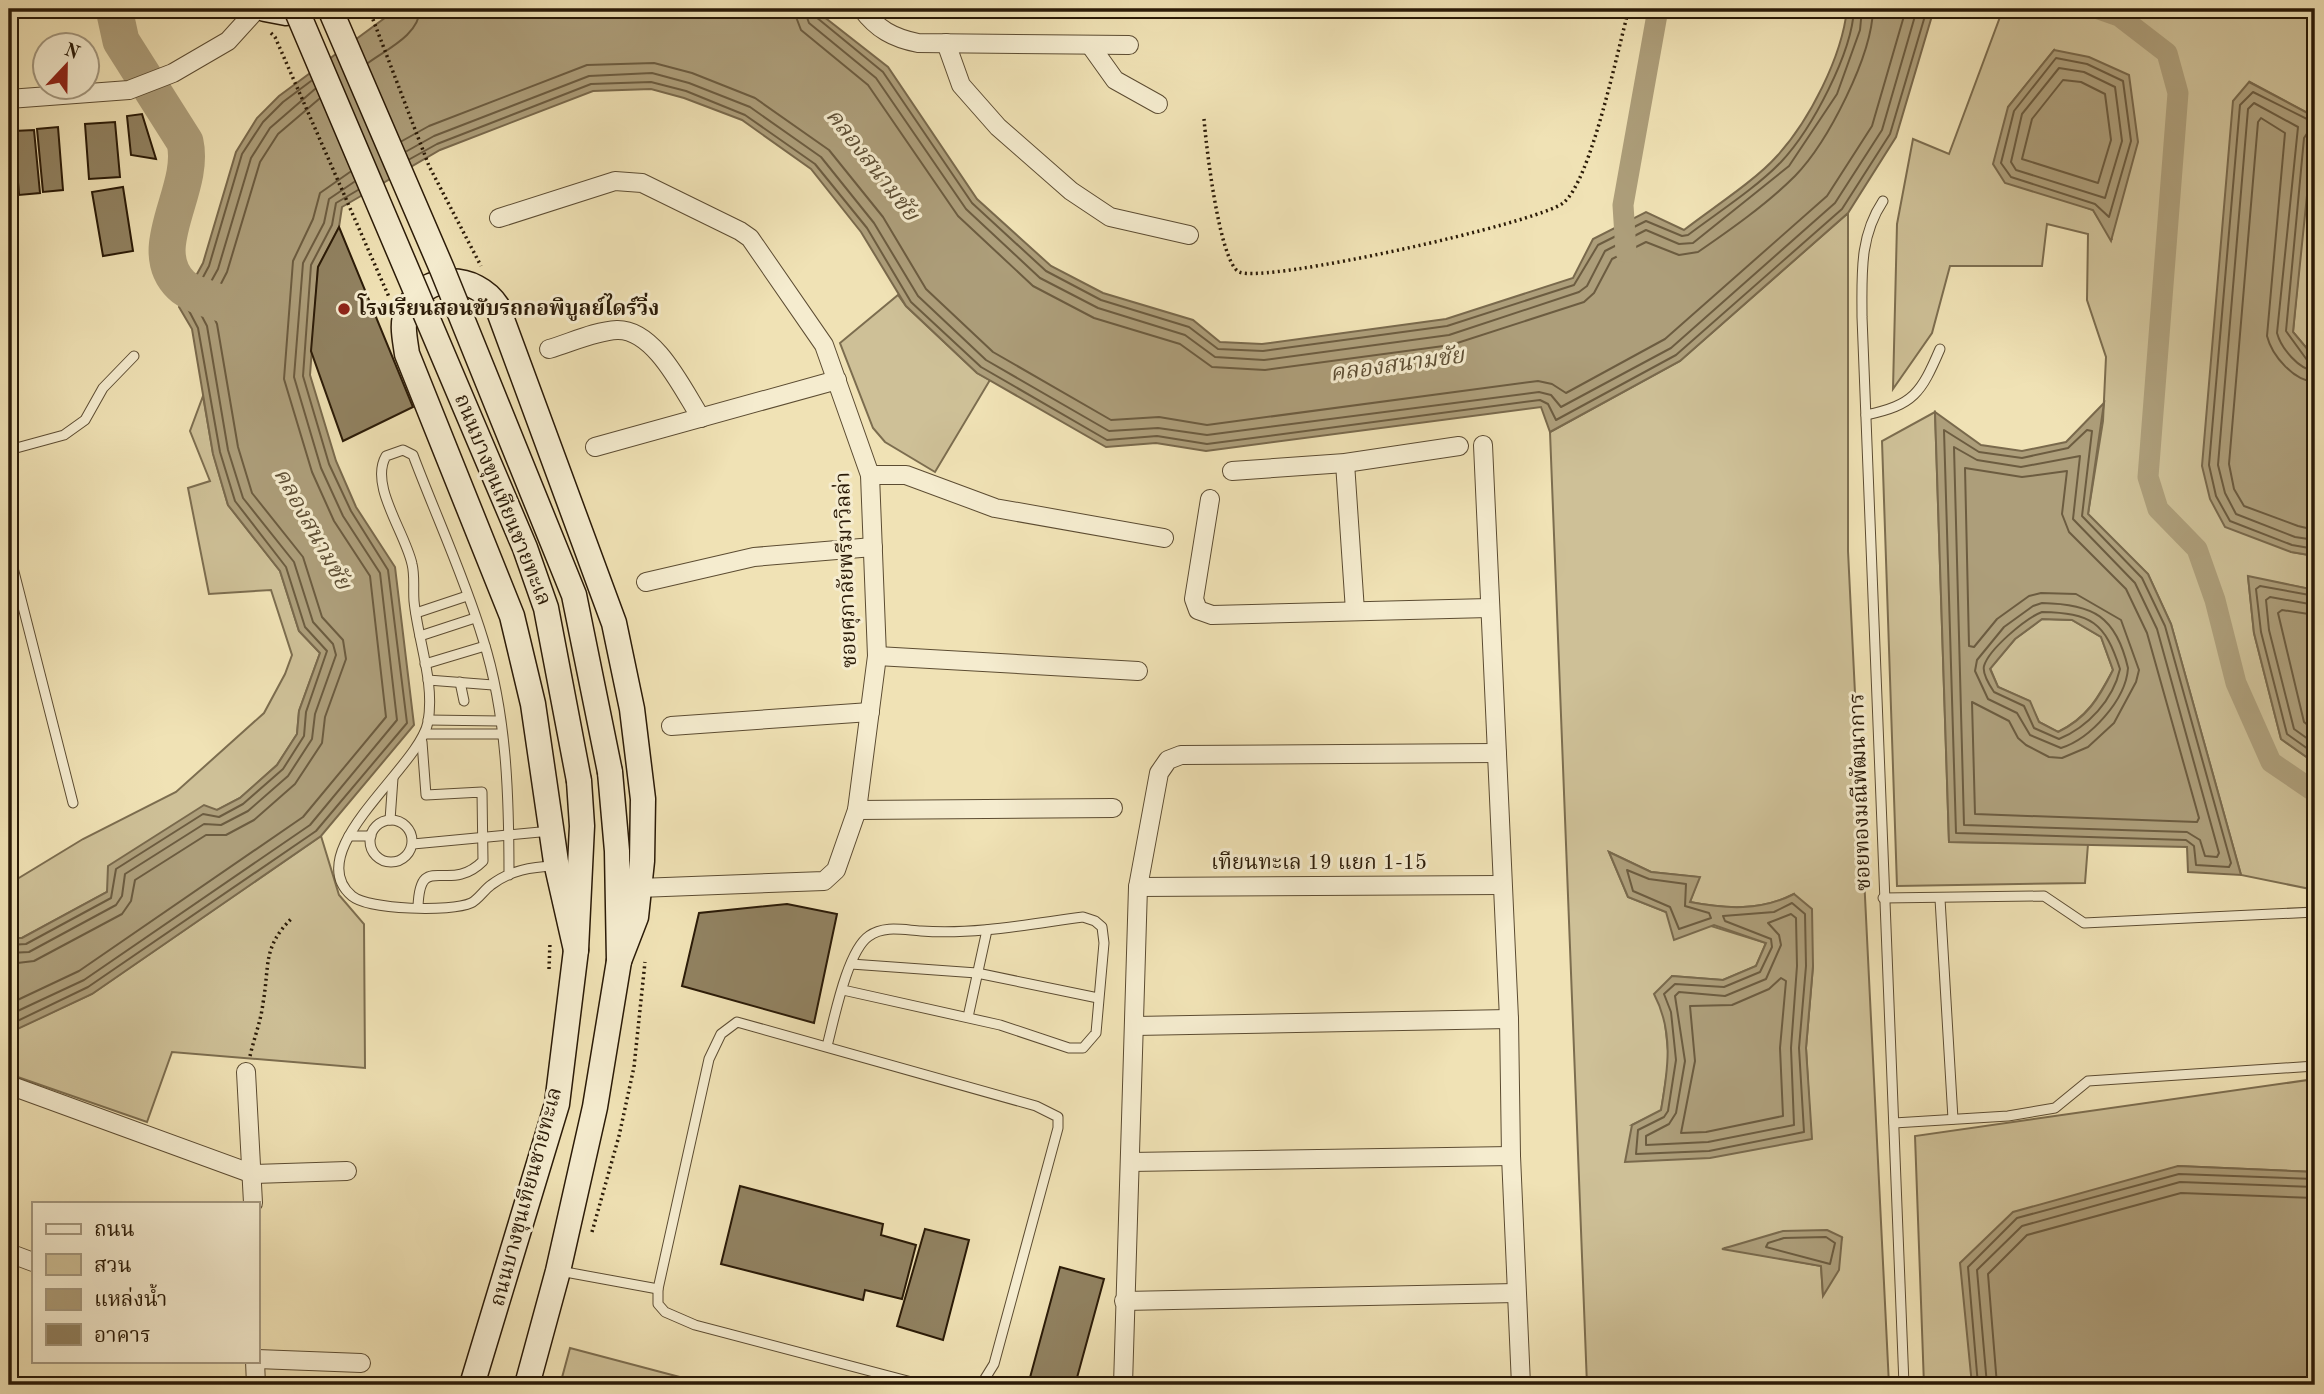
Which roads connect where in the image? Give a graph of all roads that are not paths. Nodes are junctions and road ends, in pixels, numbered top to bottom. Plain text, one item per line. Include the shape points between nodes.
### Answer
1 (257, 9) edge
2 (265, 9) edge
3 (296, 9) edge
4 (331, 9) edge
5 (862, 9) edge
6 (946, 43) junction
7 (1090, 45) junction
8 (1129, 45) dead end
9 (9, 99) edge
10 (1158, 104) dead end
11 (1883, 201) dead end
12 (499, 218) dead end
13 (1189, 234) dead end
14 (549, 349) dead end
15 (1940, 349) dead end
16 (134, 356) dead end
17 (837, 380) junction
18 (1866, 415) junction
19 (701, 418) junction
20 (1483, 445) dead end
21 (1459, 446) dead end
22 (595, 447) dead end
23 (9, 450) edge
24 (1345, 463) junction
25 (1232, 471) dead end
26 (870, 475) junction
27 (1209, 499) dead end
28 (1164, 538) dead end
29 (873, 547) junction
30 (9, 552) edge
31 (646, 582) dead end
32 (467, 596) junction
33 (1489, 608) junction
34 (1355, 611) junction
35 (416, 613) junction
36 (475, 618) junction
37 (420, 636) junction
38 (485, 646) junction
39 (877, 656) junction
40 (425, 664) junction
41 (1138, 671) dead end
42 (428, 680) junction
43 (460, 682) junction
44 (493, 685) junction
45 (464, 701) dead end
46 (870, 712) junction
47 (428, 720) junction
48 (500, 721) junction
49 (671, 726) dead end
50 (502, 734) junction
51 (423, 738) junction
52 (1497, 753) junction
53 (393, 778) junction
54 (73, 803) dead end
55 (1113, 808) dead end
56 (857, 810) junction
57 (390, 820) junction
58 (551, 831) junction
59 (349, 836) junction
60 (370, 836) junction
61 (509, 836) junction
62 (484, 838) junction
63 (413, 844) junction
64 (557, 865) junction
65 (509, 875) junction
66 (1501, 885) junction
67 (1138, 887) junction
68 (639, 888) junction
69 (1883, 898) junction
70 (1940, 899) junction
71 (418, 907) junction
72 (2315, 912) edge
73 (987, 930) junction
74 (576, 950) junction
75 (619, 961) junction
76 (851, 964) junction
77 (977, 974) junction
78 (843, 990) junction
79 (1098, 998) junction
80 (968, 1017) junction
81 (1509, 1019) junction
82 (1135, 1026) junction
83 (827, 1046) junction
84 (2315, 1066) edge
85 (246, 1072) road end
86 (9, 1085) edge
87 (1953, 1119) junction
88 (1894, 1123) junction
89 (1511, 1156) junction
90 (1130, 1162) junction
91 (347, 1171) dead end
92 (253, 1174) junction
93 (253, 1202) edge
94 (9, 1253) edge
95 (32, 1262) edge
96 (558, 1271) junction
97 (657, 1289) junction
98 (1516, 1293) junction
99 (1124, 1301) junction
100 (259, 1360) edge
101 (256, 1362) edge
102 (361, 1363) dead end
103 (256, 1385) edge
104 (472, 1385) edge
105 (527, 1385) edge
106 (923, 1385) edge
107 (981, 1385) edge
108 (1123, 1385) edge
109 (1521, 1385) edge
110 (1904, 1385) edge

1 - 9 street via 228,41 173,73 129,90
2 - 3 main road via 286,13
3 - 74 main road, ถนนบางขุนเทียนชายทะเล, bridge via 526,548 546,608 579,781 582,826
4 - 75 main road, ถนนบางขุนเทียนชายทะเล, bridge via 574,595 610,772
5 - 6 street via 871,22 895,38
6 - 7 street
6 - 13 street via 961,85 998,127 1071,191 1110,217
7 - 8 street
7 - 10 street via 1115,80
11 - 18 lane, ซอยทองมณีพัฒนาการ via 1872,219 1861,258
12 - 17 street, ซอยศุภาลัยพรีมาวิลล่า via 614,181 642,183 750,238 824,345
14 - 19 street via 610,331 638,335 660,356
15 - 18 lane via 1912,399 1895,409
16 - 23 lane via 103,388 85,420 64,435
17 - 19 street
17 - 26 street, ซอยศุภาลัยพรีมาวิลล่า
18 - 69 lane, ซอยทองมณีพัฒนาการ
19 - 22 street
20 - 33 street
21 - 24 street
24 - 25 street
24 - 34 street
26 - 28 street via 906,475 995,508
26 - 29 street, ซอยศุภาลัยพรีมาวิลล่า
27 - 34 street via 1194,599 1198,610 1212,615
29 - 31 street via 754,557
29 - 39 street, ซอยศุภาลัยพรีมาวิลล่า
30 - 54 lane
32 - 35 lane
32 - 35 lane via 413,455 403,450 386,456 379,467 383,491 412,565
32 - 36 lane
33 - 34 street
33 - 52 street
35 - 37 lane
36 - 37 lane
36 - 38 lane
37 - 40 lane
38 - 40 lane
38 - 44 lane
39 - 41 street
39 - 46 street, ซอยศุภาลัยพรีมาวิลล่า
40 - 42 lane
42 - 43 lane
42 - 47 lane
43 - 44 lane
43 - 45 lane
44 - 48 lane
46 - 49 street
46 - 56 street, ซอยศุภาลัยพรีมาวิลล่า
47 - 48 lane
47 - 51 lane
48 - 50 lane
50 - 51 lane
50 - 61 lane
51 - 53 lane
51 - 62 lane via 426,795 482,792
52 - 66 street
52 - 67 street via 1181,755 1168,760 1158,773
53 - 57 lane
53 - 59 lane
55 - 56 street
56 - 68 street, ซอยศุภาลัยพรีมาวิลล่า via 836,870 824,881
57 - 60 lane via 378,825
57 - 63 lane via 410,830
58 - 61 lane
58 - 64 main road
58 - 68 main road via 533,704 512,616 407,354 403,328 407,311 429,287 444,281 488,292 498,306 614,624 632,709 643,799
59 - 60 lane
59 - 71 lane via 339,867 342,883 351,895 365,905
60 - 63 lane via 375,855 387,862 400,861
61 - 62 lane
61 - 65 lane
62 - 63 lane
62 - 71 lane via 483,861 472,872 422,879
64 - 65 lane via 526,867
64 - 74 main road
65 - 71 lane via 472,903
66 - 67 street, เทียนทะเล 19 แยก 1-15
66 - 81 street
67 - 82 street
68 - 75 main road via 636,917
69 - 70 lane
69 - 88 lane, ซอยทองมณีพัฒนาการ
70 - 72 lane via 2044,896 2084,922
70 - 87 lane
73 - 76 lane via 887,929 868,936
73 - 77 lane
73 - 79 lane via 1083,917 1096,921 1102,927 1104,943
74 - 104 main road, ถนนบางขุนเทียนชายทะเล via 557,1104
75 - 96 main road, ถนนบางขุนเทียนชายทะเล via 594,1108
76 - 77 lane
76 - 78 lane
77 - 79 lane
77 - 80 lane
78 - 80 lane
78 - 83 lane
79 - 80 lane via 1096,1033 1083,1048 1069,1048
81 - 82 street
81 - 89 street
82 - 90 street
83 - 97 lane via 737,1022 720,1034 709,1059
83 - 107 lane via 1036,1106 1058,1117 994,1364
84 - 87 lane via 2088,1081 2054,1108
85 - 92 street
86 - 92 street
87 - 88 lane
88 - 110 lane, ซอยทองมณีพัฒนาการ
89 - 90 street
89 - 98 street
90 - 99 street
91 - 92 street
92 - 93 street
94 - 95 street
96 - 97 lane
96 - 105 main road, ถนนบางขุนเทียนชายทะเล
97 - 106 lane via 664,1312 695,1325
98 - 99 street
98 - 109 street
99 - 108 street
100 - 102 street
101 - 103 street

